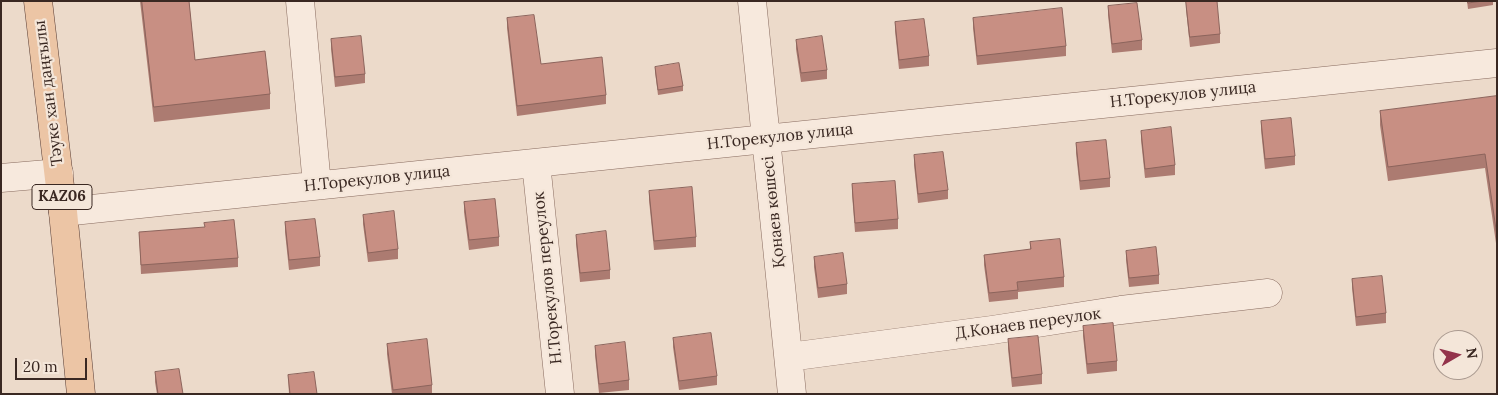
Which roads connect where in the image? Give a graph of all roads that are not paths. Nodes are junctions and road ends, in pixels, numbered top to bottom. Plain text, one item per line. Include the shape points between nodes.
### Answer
1 (38, 1) edge
2 (300, 1) edge
3 (752, 1) edge
4 (1497, 63) edge
5 (766, 138) junction
6 (536, 162) junction
7 (59, 173) junction
8 (1, 178) edge
9 (317, 185) junction
10 (63, 212) junction
11 (1268, 293) dead end
12 (788, 357) junction
13 (81, 394) edge
14 (560, 394) edge
15 (792, 394) edge

1 - 7 main road, Тәуке хан даңғылы / KАZ06
2 - 9 street
3 - 5 street, Қонаев көшесі
4 - 5 street, Н.Торекулов улица
5 - 6 street, Н.Торекулов улица
5 - 12 street, Қонаев көшесі
6 - 9 street, Н.Торекулов улица
6 - 14 street, Н.Торекулов переулок
7 - 8 street
7 - 10 main road, Тәуке хан даңғылы / KАZ06
9 - 10 street, Н.Торекулов улица
10 - 13 main road, Тәуке хан даңғылы / KАZ06
11 - 12 street, Д.Конаев переулок
12 - 15 street, Қонаев көшесі

